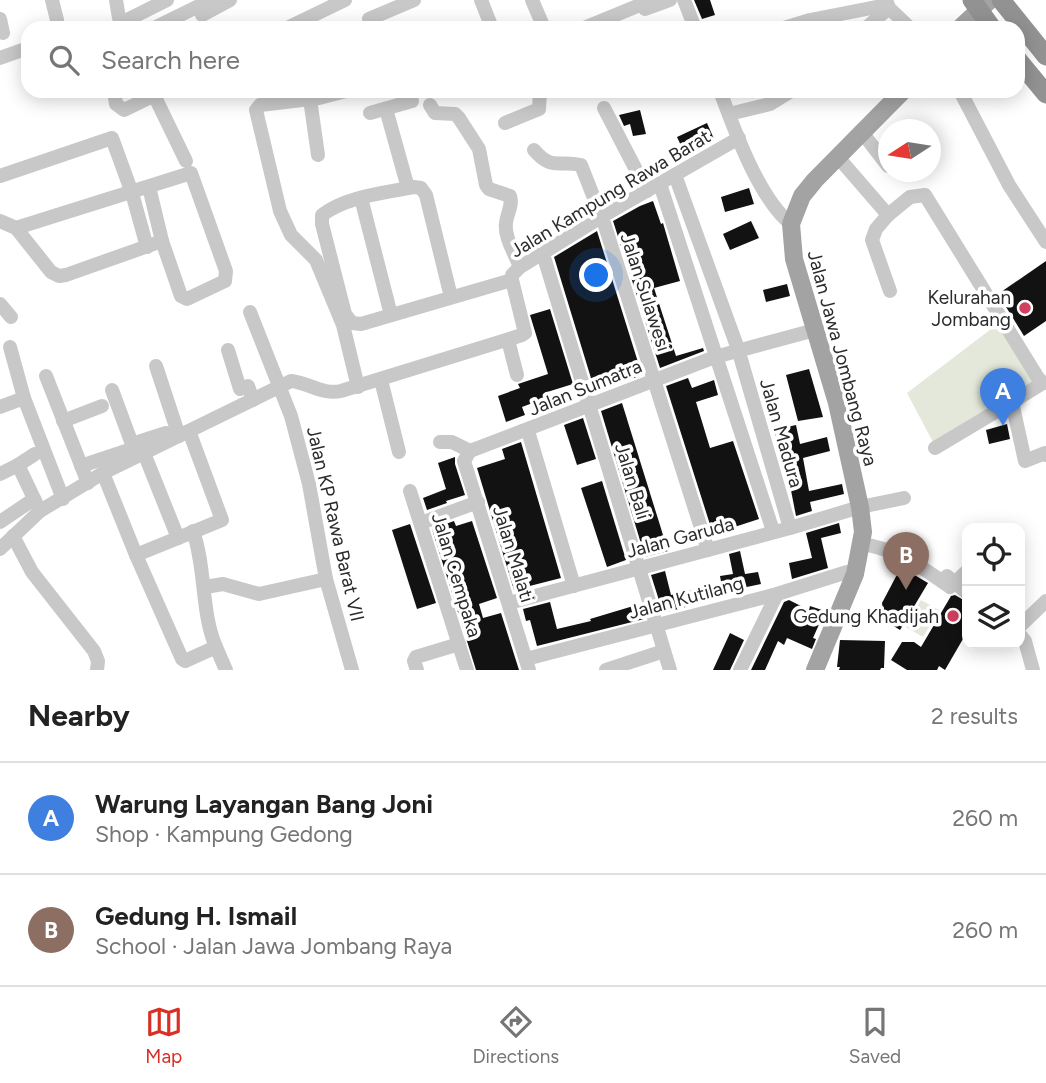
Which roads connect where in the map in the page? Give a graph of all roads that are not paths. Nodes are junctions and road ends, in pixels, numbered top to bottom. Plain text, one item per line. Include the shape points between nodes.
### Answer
1 (52, 0) edge
2 (116, 0) edge
3 (167, 0) edge
4 (211, 0) edge
5 (230, 0) edge
6 (345, 0) edge
7 (414, 0) edge
8 (481, 0) edge
9 (532, 0) edge
10 (652, 0) edge
11 (670, 0) edge
12 (684, 0) edge
13 (972, 0) edge
14 (990, 0) edge
15 (1001, 0) edge
16 (1007, 0) edge
17 (888, 4) edge
18 (57, 20) dead end
19 (168, 21) edge
20 (190, 21) edge
21 (302, 21) edge
22 (370, 21) edge
23 (489, 21) edge
24 (541, 21) edge
25 (606, 21) joint
26 (692, 21) edge
27 (807, 21) edge
28 (872, 21) edge
29 (904, 21) edge
30 (971, 21) edge
31 (975, 21) edge
32 (987, 21) edge
33 (1018, 21) edge
34 (1025, 29) edge
35 (21, 50) edge
36 (1046, 55) edge
37 (0, 58) edge
38 (1025, 68) edge
39 (1046, 94) edge
40 (116, 98) edge
41 (148, 98) edge
42 (160, 98) edge
43 (314, 98) edge
44 (540, 98) edge
45 (723, 98) edge
46 (780, 98) edge
47 (896, 98) edge
48 (964, 98) edge
49 (310, 99) junction
50 (412, 101) dead end
51 (430, 106) dead end
52 (604, 108) dead end
53 (386, 109) junction
54 (370, 113) dead end
55 (729, 114) junction
56 (505, 123) dead end
57 (862, 131) junction
58 (739, 138) junction
59 (534, 150) dead end
60 (878, 153) edge
61 (318, 155) dead end
62 (837, 156) junction
63 (186, 161) dead end
64 (675, 175) junction
65 (0, 176) edge
66 (149, 187) junction
67 (653, 187) junction
68 (408, 188) junction
69 (132, 193) junction
70 (361, 198) junction
71 (888, 215) junction
72 (601, 217) junction
73 (0, 221) edge
74 (791, 223) junction
75 (16, 228) junction
76 (162, 241) junction
77 (1046, 242) edge
78 (147, 247) junction
79 (543, 254) junction
80 (520, 267) junction
81 (512, 280) junction
82 (890, 291) dead end
83 (451, 297) junction
84 (0, 304) edge
85 (250, 312) dead end
86 (391, 315) junction
87 (11, 317) dead end
88 (815, 330) junction
89 (508, 340) junction
90 (10, 346) dead end
91 (738, 349) junction
92 (228, 350) dead end
93 (715, 357) junction
94 (156, 366) dead end
95 (517, 375) dead end
96 (46, 376) dead end
97 (381, 380) junction
98 (654, 380) junction
99 (1044, 383) edge
100 (358, 387) junction
101 (279, 388) junction
102 (112, 390) dead end
103 (24, 398) junction
104 (253, 400) junction
105 (1012, 402) junction
106 (589, 405) junction
107 (102, 406) dead end
108 (0, 407) edge
109 (63, 421) junction
110 (528, 430) junction
111 (181, 432) junction
112 (440, 442) dead end
113 (934, 448) dead end
114 (126, 451) dead end
115 (470, 451) junction
116 (398, 452) dead end
117 (144, 453) junction
118 (35, 454) dead end
119 (1046, 455) edge
120 (18, 465) junction
121 (103, 473) junction
122 (0, 474) edge
123 (84, 474) junction
124 (410, 491) dead end
125 (904, 498) dead end
126 (63, 499) junction
127 (478, 502) junction
128 (37, 505) junction
129 (860, 507) junction
130 (0, 522) edge
131 (421, 523) junction
132 (790, 528) junction
133 (193, 531) junction
134 (773, 531) junction
135 (13, 536) junction
136 (178, 538) junction
137 (862, 538) junction
138 (0, 549) edge
139 (708, 550) junction
140 (136, 555) junction
141 (639, 568) junction
142 (855, 574) junction
143 (962, 576) edge
144 (326, 579) junction
145 (954, 583) junction
146 (574, 586) junction
147 (205, 587) junction
148 (962, 589) edge
149 (777, 594) junction
150 (1046, 601) edge
151 (509, 603) junction
152 (1025, 621) edge
153 (656, 625) junction
154 (1025, 640) edge
155 (458, 644) junction
156 (216, 647) junction
157 (664, 651) junction
158 (528, 665) edge
159 (97, 670) edge
160 (226, 670) edge
161 (352, 670) edge
162 (417, 670) edge
163 (467, 670) edge
164 (606, 670) edge
165 (670, 670) edge
166 (740, 670) edge
167 (815, 670) edge
168 (1033, 670) edge

1 - 18 street
2 - 3 street via 119,18 125,21
4 - 19 street
5 - 20 street
6 - 21 street
7 - 22 street
8 - 23 street
9 - 24 street
10 - 25 street
11 - 25 street
12 - 26 street
13 - 32 highway
14 - 30 main road
15 - 33 highway
16 - 31 main road
17 - 27 street
17 - 28 street
17 - 29 street
34 - 36 highway
35 - 37 street
38 - 39 highway
40 - 41 street via 124,110
42 - 63 street
43 - 49 street
44 - 56 street via 539,109
45 - 55 street
46 - 55 street
47 - 57 main road, Jalan Jawa Jombang Raya
48 - 77 street via 1009,185
49 - 61 street
49 - 100 street via 260,105 256,110 280,211 291,235 316,260 343,325
50 - 53 street
51 - 80 street via 435,113 459,118 479,149 486,185 510,196 506,231
52 - 67 street
53 - 54 street
53 - 68 street
55 - 58 street
57 - 60 street
57 - 62 main road, Jalan Jawa Jombang Raya
58 - 64 street, Jalan Kampung Rawa Barat
58 - 74 street via 766,198
59 - 72 street, Jalan Sulawesi via 551,165 581,165
62 - 71 street
62 - 74 main road, Jalan Jawa Jombang Raya via 802,196
64 - 67 street, Jalan Kampung Rawa Barat
64 - 91 street
65 - 69 street via 111,137
66 - 69 street
66 - 76 street
66 - 76 street via 191,173 226,271 223,284 187,299 181,296
67 - 72 street, Jalan Kampung Rawa Barat
67 - 93 street
68 - 70 street
68 - 83 street via 421,188 426,195
69 - 75 street
69 - 78 street
70 - 86 street
70 - 86 street via 322,215 341,301 345,314 356,324
71 - 82 street via 872,240
71 - 99 street via 910,197 925,195
72 - 79 street, Jalan Kampung Rawa Barat
72 - 98 street, Jalan Sulawesi
73 - 75 street
74 - 88 main road, Jalan Jawa Jombang Raya via 793,259
75 - 78 street via 59,276
76 - 78 street
79 - 80 street, Jalan Kampung Rawa Barat
79 - 106 street, Jalan Bali
80 - 81 street, Jalan Kampung Rawa Barat
81 - 83 street
81 - 89 street, Jalan Kampung Rawa Barat via 525,333
83 - 86 street
84 - 87 street
85 - 101 street, Jalan KP Rawa Barat VII
88 - 91 street, Jalan Sumatra
88 - 129 main road, Jalan Jawa Jombang Raya
89 - 95 street
89 - 97 street
90 - 103 street
91 - 93 street, Jalan Sumatra
91 - 132 street, Jalan Madura
92 - 104 street via 240,389 248,386
93 - 98 street, Jalan Sumatra
93 - 134 street, Jalan Madura
94 - 111 street
96 - 109 street
97 - 100 street
97 - 116 street
98 - 106 street, Jalan Sumatra
98 - 139 street, Jalan Sulawesi
99 - 105 street
100 - 101 street via 333,393 291,382
101 - 104 street
101 - 144 street, Jalan KP Rawa Barat VII via 309,484
102 - 111 street via 132,444
103 - 108 street
103 - 126 street
104 - 111 street
105 - 113 street
105 - 119 street via 1025,461
106 - 110 street, Jalan Sumatra
106 - 141 street, Jalan Bali
107 - 109 street
109 - 123 street
110 - 115 street, Jalan Sumatra
110 - 146 street
111 - 117 street
111 - 133 street via 221,522
112 - 115 street
114 - 123 street
115 - 127 street, Jalan Malati via 464,461
117 - 121 street
117 - 136 street
118 - 120 street
120 - 122 street
120 - 128 street
121 - 123 street
121 - 140 street
123 - 126 street
124 - 131 street, Jalan Cempaka
125 - 129 street, Jalan Garuda
126 - 128 street
127 - 131 street
127 - 151 street, Jalan Malati
128 - 130 street
128 - 135 street
129 - 132 street, Jalan Garuda
129 - 137 main road, Jalan Jawa Jombang Raya
131 - 155 street, Jalan Cempaka
132 - 134 street, Jalan Garuda
133 - 136 street
133 - 147 street
134 - 139 street, Jalan Garuda
135 - 138 street
135 - 159 street via 32,572 94,651
136 - 140 street
137 - 142 main road, Jalan Jawa Jombang Raya
137 - 145 street via 881,537
139 - 141 street, Jalan Garuda
140 - 156 street via 183,659
141 - 146 street, Jalan Garuda
141 - 153 street, Jalan Bali
142 - 149 street, Jalan Kutilang via 847,572
142 - 167 main road, Jalan Jawa Jombang Raya
143 - 145 street
144 - 147 street via 259,594 223,584
144 - 161 street, Jalan KP Rawa Barat VII
145 - 148 street
146 - 151 street, Jalan Garuda
147 - 156 street
149 - 153 street, Jalan Kutilang
149 - 166 street
150 - 152 street
151 - 158 street, Jalan Malati
153 - 157 street, Jalan Bali
153 - 158 street, Jalan Kutilang
154 - 168 street
155 - 162 street via 416,657
155 - 163 street, Jalan Cempaka
156 - 160 street
157 - 164 street
157 - 165 street, Jalan Bali

